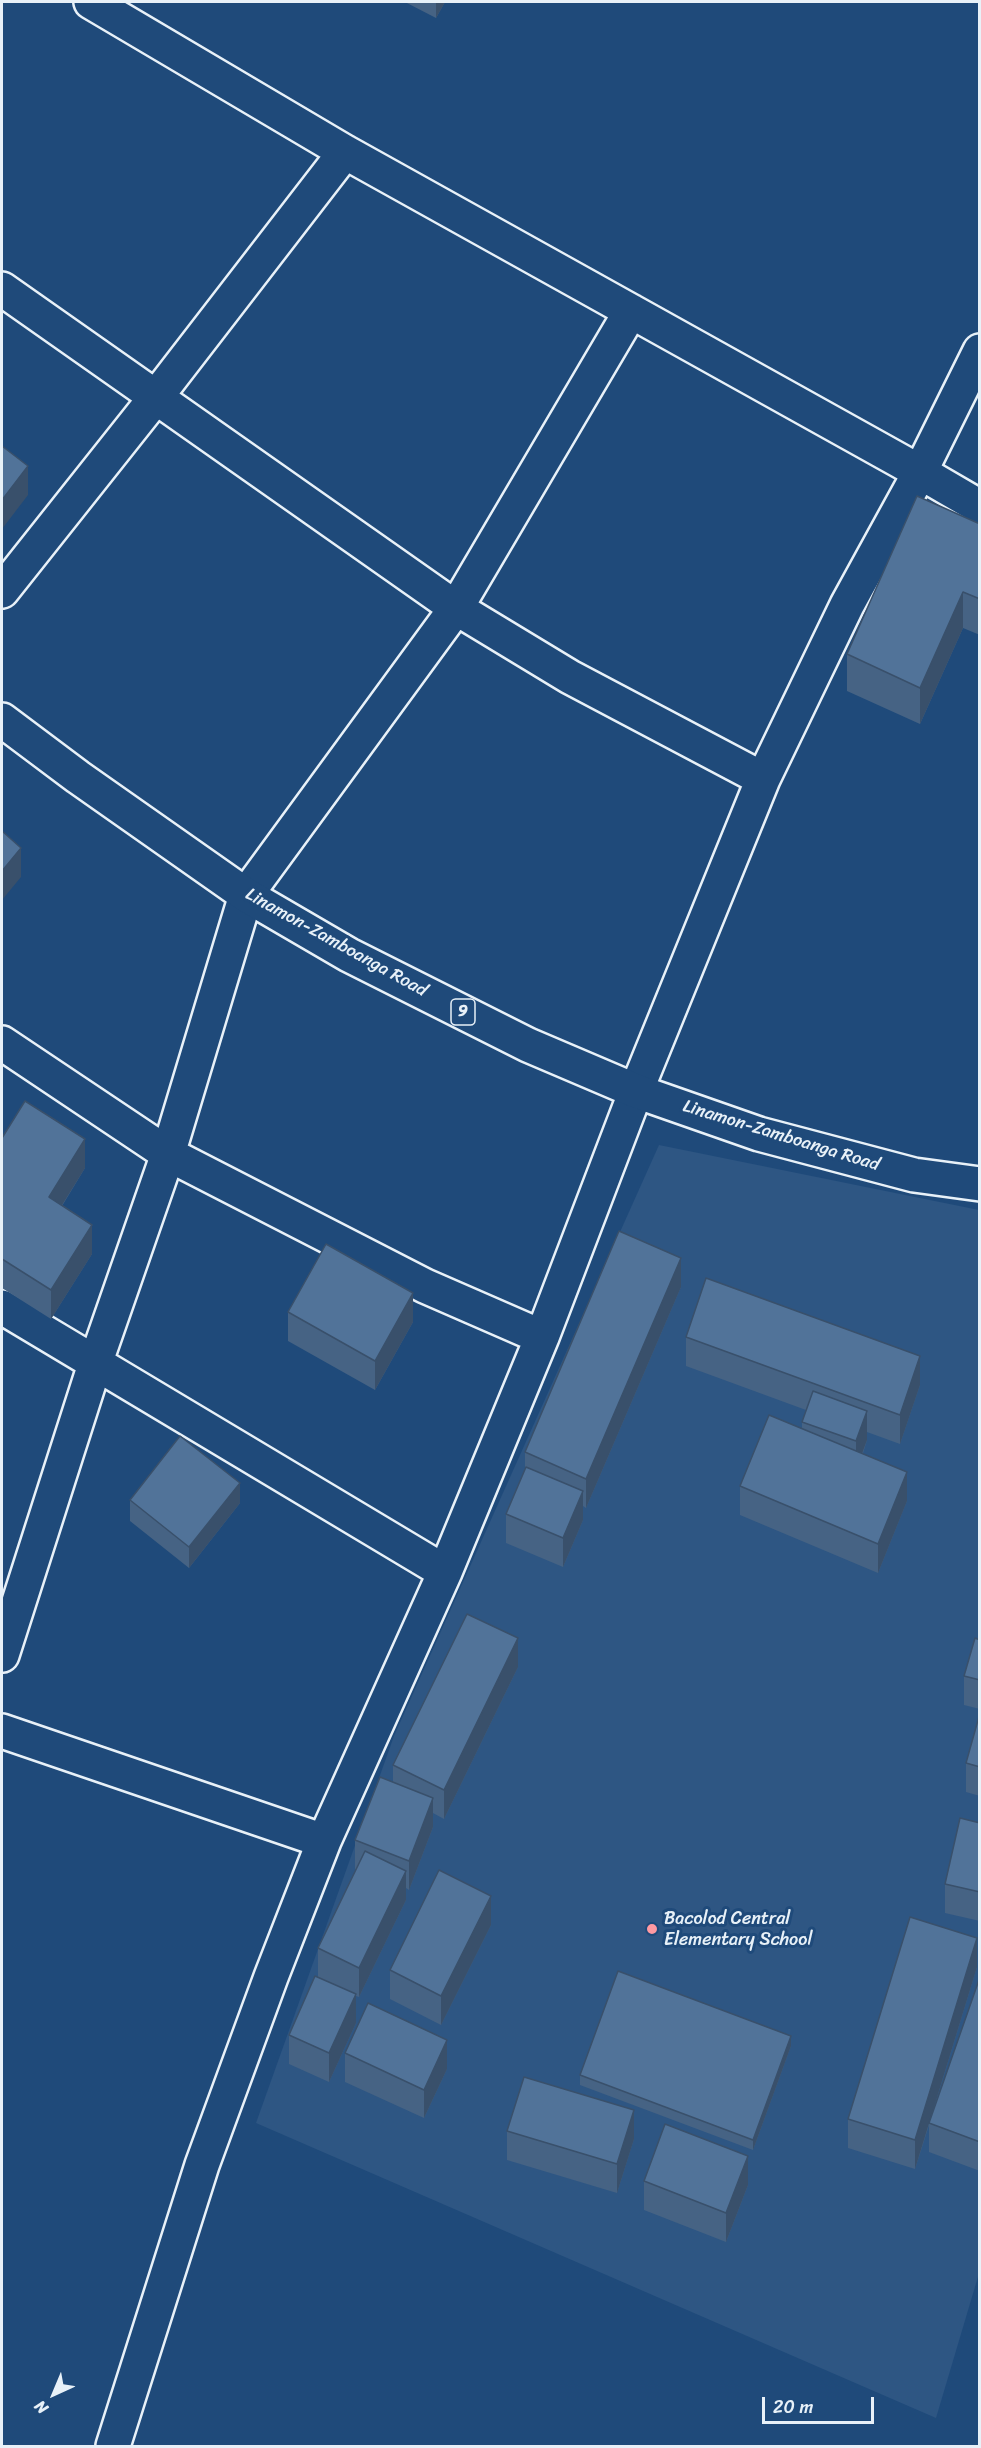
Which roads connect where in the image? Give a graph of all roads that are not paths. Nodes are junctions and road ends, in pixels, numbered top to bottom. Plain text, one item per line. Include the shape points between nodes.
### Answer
1 (91, 2) edge
2 (345, 152) junction
3 (2, 289) edge
4 (632, 311) junction
5 (980, 351) edge
6 (156, 398) junction
7 (920, 472) junction
8 (980, 507) edge
9 (2, 591) edge
10 (456, 608) junction
11 (2, 720) edge
12 (763, 779) junction
13 (246, 895) junction
14 (2, 1043) edge
15 (636, 1091) junction
16 (168, 1154) junction
17 (980, 1184) edge
18 (2, 1307) edge
19 (542, 1337) junction
20 (96, 1361) junction
21 (445, 1572) junction
22 (2, 1655) edge
23 (2, 1731) edge
24 (324, 1841) junction
25 (113, 2446) edge

1 - 2 main road
2 - 4 main road
2 - 6 main road
3 - 6 main road
4 - 7 main road
4 - 10 main road
5 - 7 main road
6 - 9 main road
6 - 10 main road
7 - 8 main road
7 - 12 main road via 847,605
10 - 12 main road via 570,677
10 - 13 main road
11 - 13 main road, Linamon-Zamboanga Road / 9
12 - 15 main road
13 - 15 main road, Linamon-Zamboanga Road / 9 via 360,960 528,1045
13 - 16 main road
14 - 16 main road
15 - 17 main road, Linamon-Zamboanga Road / 9 via 759,1134 914,1175
15 - 19 main road
16 - 19 main road via 425,1286
16 - 20 main road
18 - 20 main road
19 - 21 main road
20 - 21 main road
20 - 22 main road
21 - 24 main road
23 - 24 main road
24 - 25 main road via 202,2165

